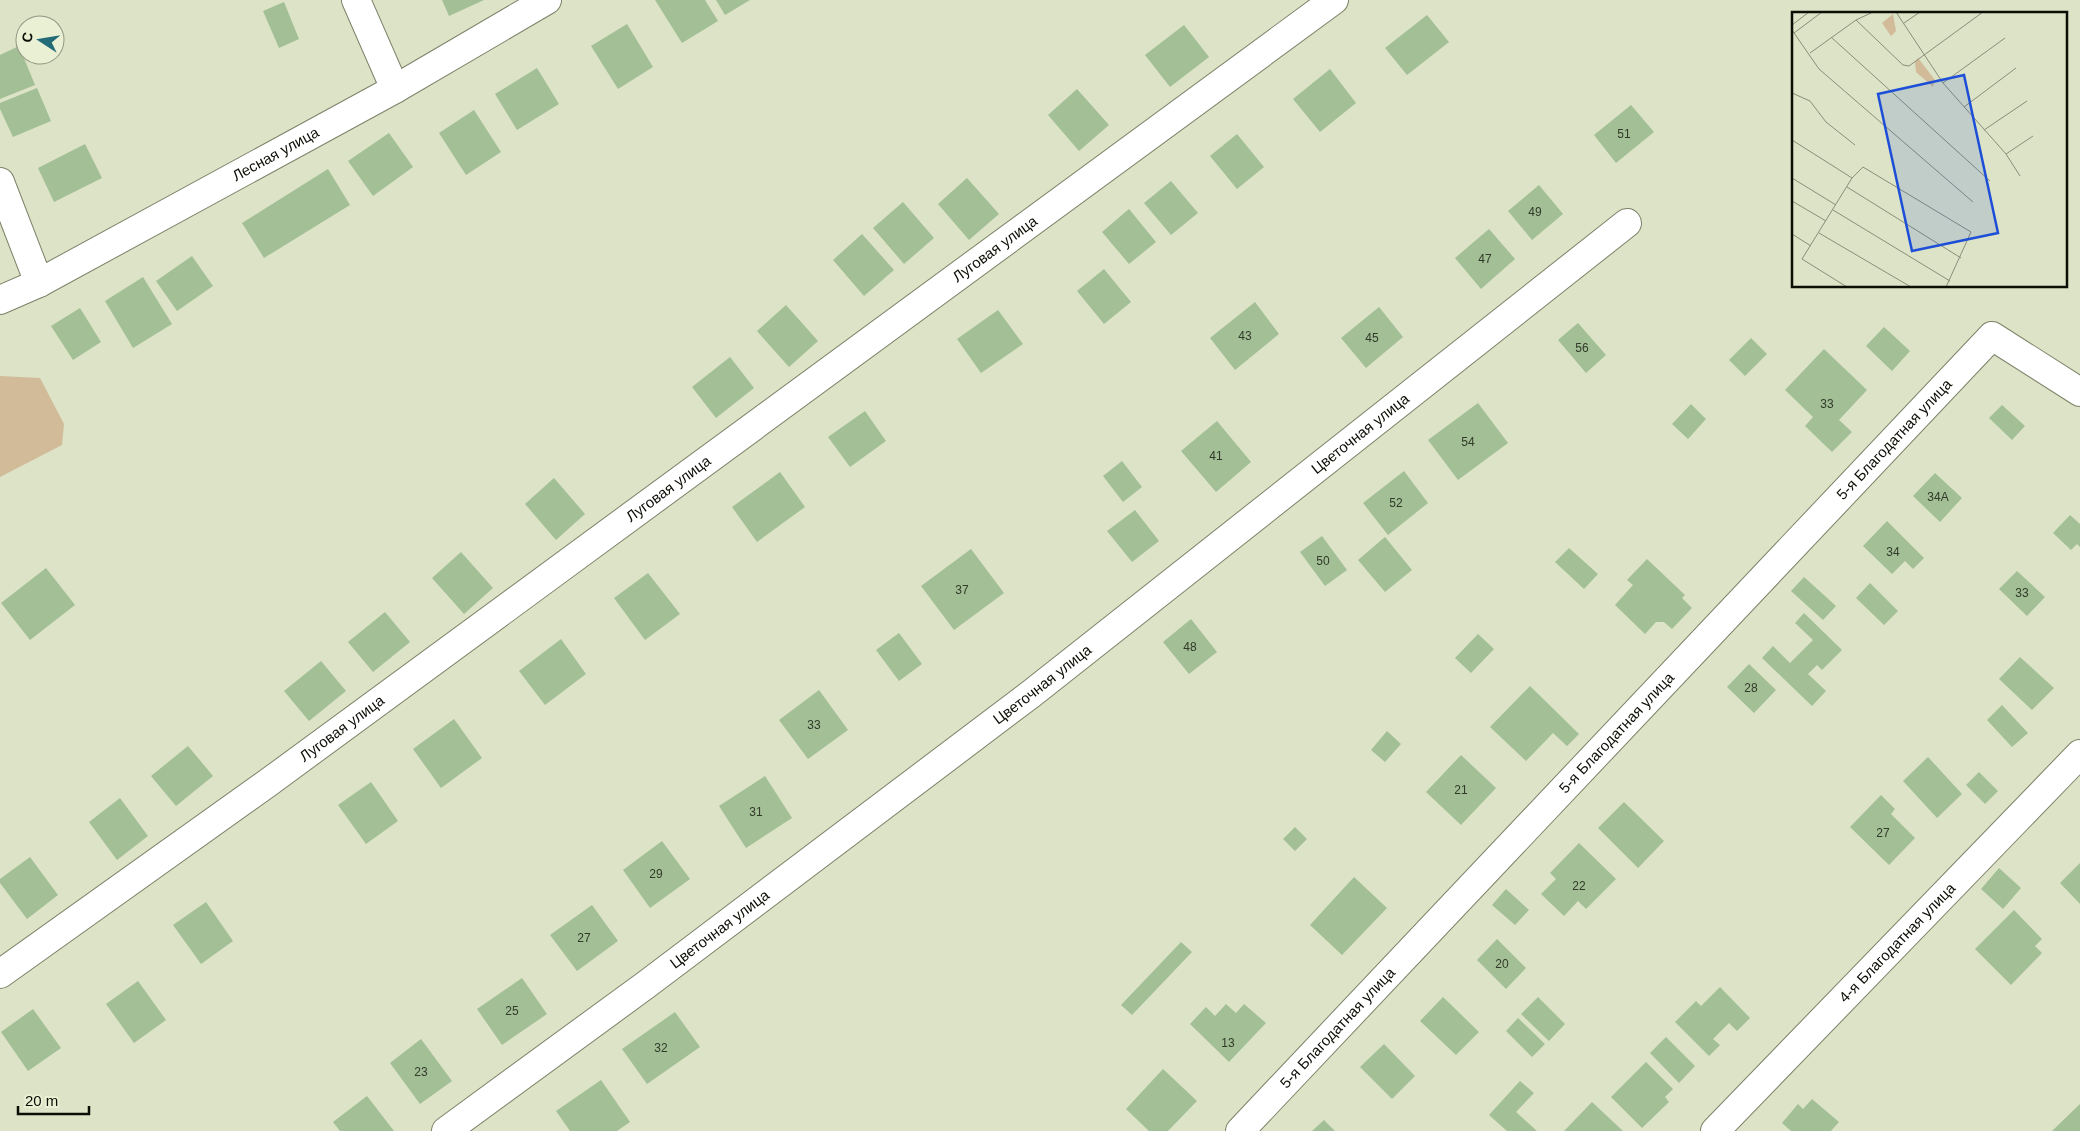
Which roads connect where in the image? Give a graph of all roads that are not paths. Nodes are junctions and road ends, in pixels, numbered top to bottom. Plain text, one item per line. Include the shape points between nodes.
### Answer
1 (356, 0) edge
2 (547, 0) edge
3 (1334, 0) edge
4 (395, 89) junction
5 (0, 182) edge
6 (1627, 223) dead end
7 (39, 282) junction
8 (0, 300) edge
9 (2080, 392) edge
10 (2080, 754) edge
11 (0, 974) edge
12 (446, 1131) edge
13 (1240, 1131) edge
14 (1715, 1131) edge

1 - 4 street
2 - 4 street, Лесная улица
3 - 11 street, Луговая улица via 269,782
4 - 7 street, Лесная улица
5 - 7 street
6 - 12 street, Цветочная улица via 1031,694
7 - 8 street, Лесная улица
9 - 13 street, 5-я Благодатная улица via 1992,336
10 - 14 street, 4-я Благодатная улица

